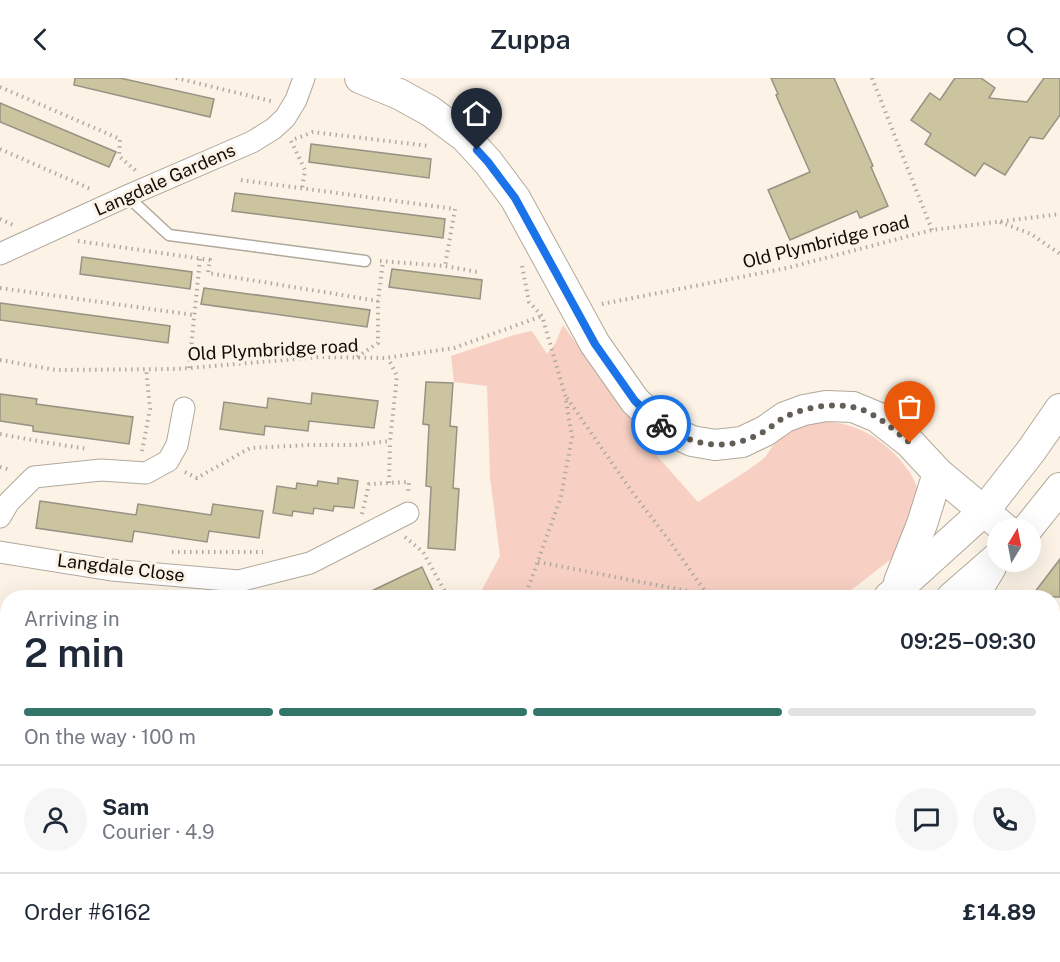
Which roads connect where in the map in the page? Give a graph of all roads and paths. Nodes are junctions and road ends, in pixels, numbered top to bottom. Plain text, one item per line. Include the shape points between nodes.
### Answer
1 (176, 78) edge
2 (304, 78) edge
3 (360, 78) edge
4 (872, 78) edge
5 (0, 87) edge
6 (292, 107) junction
7 (429, 146) dead end
8 (0, 149) edge
9 (241, 180) dead end
10 (152, 185) junction
11 (302, 189) junction
12 (122, 198) junction
13 (1060, 214) edge
14 (1000, 222) junction
15 (932, 230) junction
16 (82, 242) dead end
17 (0, 254) edge
18 (1060, 254) edge
19 (200, 259) junction
20 (365, 261) dead end
21 (445, 266) junction
22 (478, 272) dead end
23 (524, 277) dead end
24 (0, 288) edge
25 (378, 301) junction
26 (600, 304) dead end
27 (194, 315) junction
28 (542, 316) junction
29 (356, 358) junction
30 (388, 358) junction
31 (0, 360) edge
32 (147, 368) junction
33 (189, 368) junction
34 (565, 395) junction
35 (184, 408) dead end
36 (1060, 409) edge
37 (0, 434) edge
38 (390, 441) junction
39 (97, 450) dead end
40 (168, 460) junction
41 (938, 473) junction
42 (1060, 488) edge
43 (408, 513) dead end
44 (0, 517) edge
45 (992, 518) edge
46 (995, 518) edge
47 (1036, 518) edge
48 (360, 521) dead end
49 (987, 525) edge
50 (404, 536) dead end
51 (0, 552) edge
52 (172, 552) dead end
53 (266, 552) dead end
54 (538, 562) junction
55 (987, 567) edge
56 (993, 572) edge
57 (444, 590) edge
58 (528, 590) edge
59 (678, 590) edge
60 (704, 590) edge
61 (894, 590) edge
62 (898, 590) edge
63 (960, 590) edge
64 (982, 590) edge

1 - 6 path
2 - 6 street, Langdale Gardens
3 - 41 street via 430,111 465,137 488,162 515,198 595,344 635,401 664,428 692,441 715,445 742,442 804,410 854,407 877,417 902,436
4 - 15 path
5 - 10 path via 120,139 119,156
6 - 10 street, Langdale Gardens via 273,129 252,142
7 - 11 path via 314,132 291,141 305,170
8 - 12 path
9 - 11 path
10 - 12 street, Langdale Gardens
11 - 21 path via 455,209
12 - 17 street, Langdale Gardens
12 - 20 lane via 169,235
13 - 14 path, Old Plymbridge road
14 - 15 path, Old Plymbridge road
14 - 18 path via 1031,234
15 - 26 path, Old Plymbridge road via 787,268
16 - 19 path
19 - 25 path via 210,260 208,273
19 - 27 path
21 - 22 path
21 - 25 path via 384,261
23 - 28 path via 529,302
24 - 27 path
25 - 29 path via 378,343
27 - 33 path
28 - 30 path, Old Plymbridge road via 454,348
28 - 34 path
29 - 30 path, Old Plymbridge road
29 - 33 path, Old Plymbridge road via 320,357
30 - 38 path via 397,376
31 - 32 path, Old Plymbridge road via 56,370
32 - 33 path, Old Plymbridge road
32 - 40 path via 150,409 141,456
34 - 54 path via 572,437 561,496
34 - 60 path
35 - 40 street via 177,445
36 - 46 street via 1031,451
37 - 39 path
38 - 40 path via 357,446 250,448 197,478
38 - 48 path via 389,483 369,484
40 - 44 street via 146,473 101,470 34,477
41 - 45 street
41 - 61 street via 922,524
42 - 47 street
43 - 51 street, Langdale Close via 310,563 239,581 111,570
49 - 62 street
50 - 57 path via 423,552
52 - 53 path
54 - 58 path
54 - 59 path
55 - 63 street
56 - 64 street

